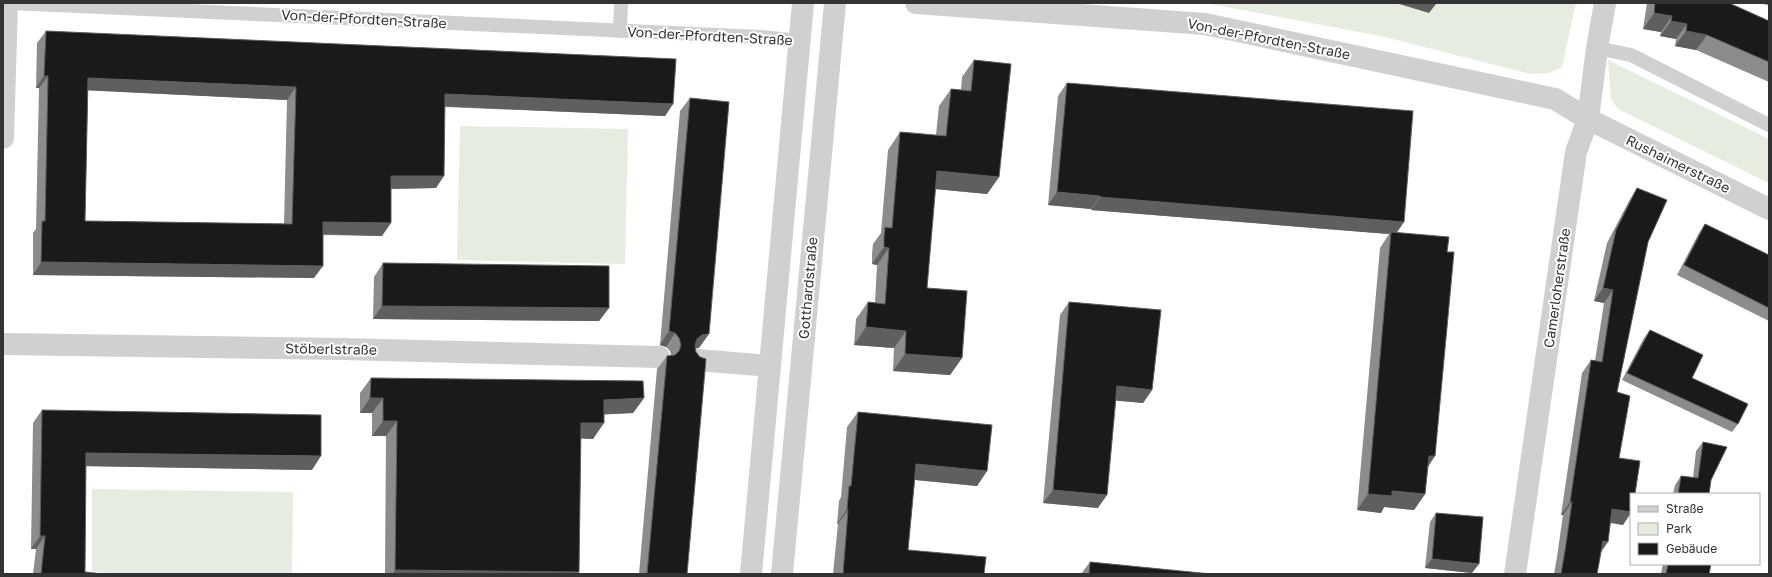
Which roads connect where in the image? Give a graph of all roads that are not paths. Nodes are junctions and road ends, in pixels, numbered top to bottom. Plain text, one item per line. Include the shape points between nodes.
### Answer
1 (6, 3) edge
2 (11, 3) edge
3 (621, 3) edge
4 (803, 3) edge
5 (835, 3) edge
6 (916, 3) edge
7 (1605, 3) edge
8 (620, 31) junction
9 (800, 41) junction
10 (1597, 48) junction
11 (1588, 119) junction
12 (1769, 125) edge
13 (3, 138) edge
14 (1769, 209) edge
15 (3, 344) edge
16 (659, 357) dead end
17 (698, 360) edge
18 (770, 366) junction
19 (751, 574) edge
20 (782, 574) edge
21 (1515, 574) edge

1 - 13 street
2 - 8 lane, Von-der-Pfordten-Straße
3 - 8 lane, Von-der-Pfordten-Straße
4 - 9 street
5 - 20 street, Gotthardstraße
6 - 11 street, Von-der-Pfordten-Straße via 1205,24 1554,99
7 - 10 street, Camerloherstraße
8 - 9 lane, Von-der-Pfordten-Straße
9 - 18 street
10 - 11 street, Camerloherstraße
10 - 12 lane via 1631,55
11 - 14 street, Rushaimerstraße
11 - 21 street, Camerloherstraße via 1576,152
15 - 16 street, Stöberlstraße
17 - 18 street
18 - 19 street

